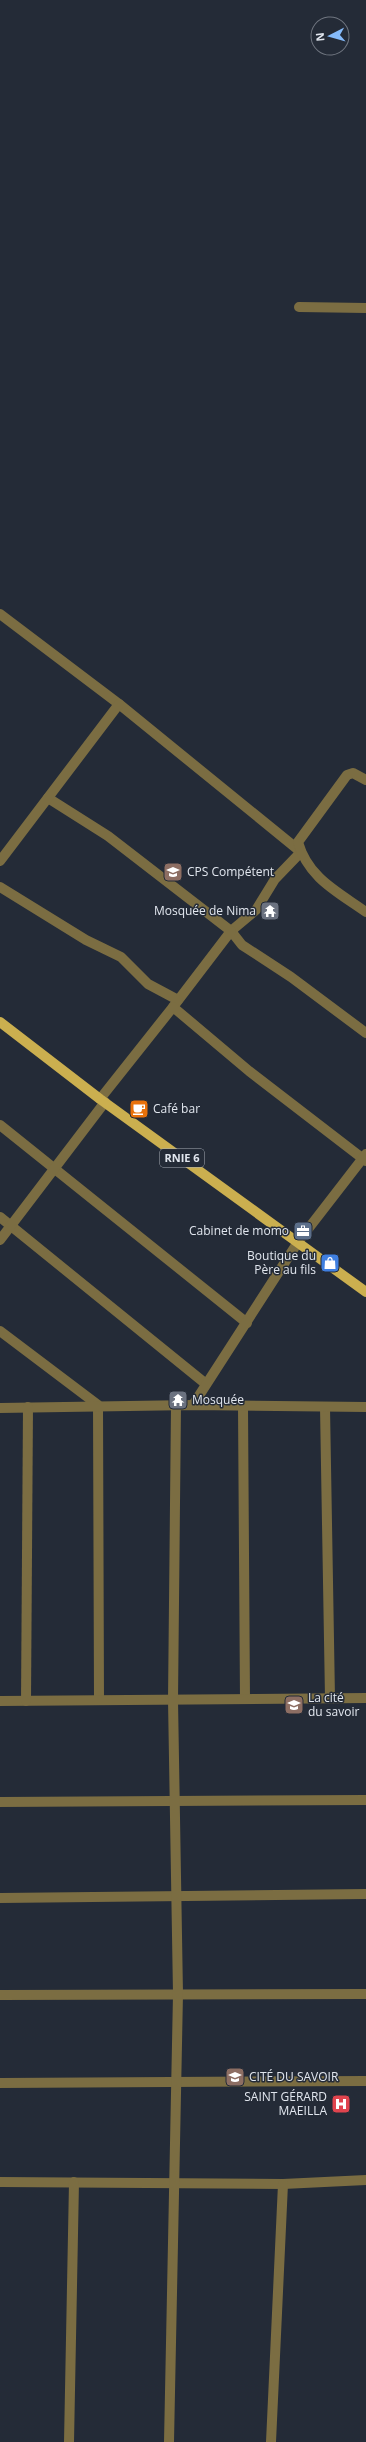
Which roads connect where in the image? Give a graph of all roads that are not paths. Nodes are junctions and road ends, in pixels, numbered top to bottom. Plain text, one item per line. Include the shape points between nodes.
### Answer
1 (299, 307) dead end
2 (366, 308) edge
3 (0, 614) edge
4 (119, 704) junction
5 (366, 780) edge
6 (48, 798) junction
7 (301, 852) junction
8 (0, 861) edge
9 (0, 887) edge
10 (366, 912) edge
11 (231, 931) junction
12 (221, 944) junction
13 (242, 945) junction
14 (175, 1003) junction
15 (0, 1022) edge
16 (366, 1033) edge
17 (103, 1101) junction
18 (0, 1125) edge
19 (365, 1158) edge
20 (55, 1169) junction
21 (0, 1216) edge
22 (11, 1226) junction
23 (0, 1240) edge
24 (298, 1242) junction
25 (366, 1292) edge
26 (247, 1323) junction
27 (0, 1331) edge
28 (206, 1384) junction
29 (193, 1405) junction
30 (98, 1406) junction
31 (176, 1406) junction
32 (243, 1406) junction
33 (28, 1407) junction
34 (325, 1407) junction
35 (366, 1407) edge
36 (0, 1408) edge
37 (330, 1698) junction
38 (366, 1698) edge
39 (245, 1699) junction
40 (99, 1700) junction
41 (173, 1700) junction
42 (0, 1701) edge
43 (26, 1701) junction
44 (366, 1800) edge
45 (175, 1801) junction
46 (0, 1802) edge
47 (366, 1894) edge
48 (177, 1897) junction
49 (0, 1898) edge
50 (178, 1994) junction
51 (366, 1994) edge
52 (0, 1995) edge
53 (366, 2081) edge
54 (178, 2082) junction
55 (0, 2083) edge
56 (366, 2180) edge
57 (0, 2182) edge
58 (74, 2182) junction
59 (176, 2182) junction
60 (283, 2184) junction
61 (69, 2442) edge
62 (169, 2442) edge
63 (270, 2442) edge

1 - 2 street
3 - 4 street
4 - 6 street
4 - 7 street
5 - 7 street via 353,773 347,776 298,842
6 - 8 street
6 - 11 street via 108,836
7 - 10 street via 313,873
7 - 11 street via 275,879 256,910
9 - 14 street via 86,940 121,957 148,984
11 - 12 street
11 - 13 street
12 - 13 street
12 - 14 street
13 - 16 street via 291,977
14 - 17 street
14 - 19 street via 249,1071
15 - 17 main road, RNIE 6
17 - 20 street
17 - 24 main road, RNIE 6
18 - 20 street
19 - 24 street
20 - 22 street
20 - 26 street
21 - 22 street
22 - 23 street
22 - 28 street
24 - 25 main road, RNIE 6
24 - 26 street
26 - 28 street
27 - 30 street
28 - 29 street
29 - 31 street
29 - 32 street
30 - 31 street
30 - 33 street
30 - 40 street
31 - 41 street
32 - 34 street
32 - 39 street
33 - 36 street
33 - 43 street
34 - 35 street
34 - 37 street
37 - 38 street
37 - 39 street
39 - 41 street
40 - 41 street
40 - 43 street
41 - 45 street
42 - 43 street
44 - 45 street
45 - 46 street
45 - 48 street
47 - 48 street
48 - 49 street
48 - 50 street
50 - 51 street
50 - 52 street
50 - 54 street
53 - 54 street
54 - 55 street
54 - 59 street
56 - 60 street
57 - 58 street
58 - 59 street
58 - 61 street
59 - 60 street
59 - 62 street
60 - 63 street

